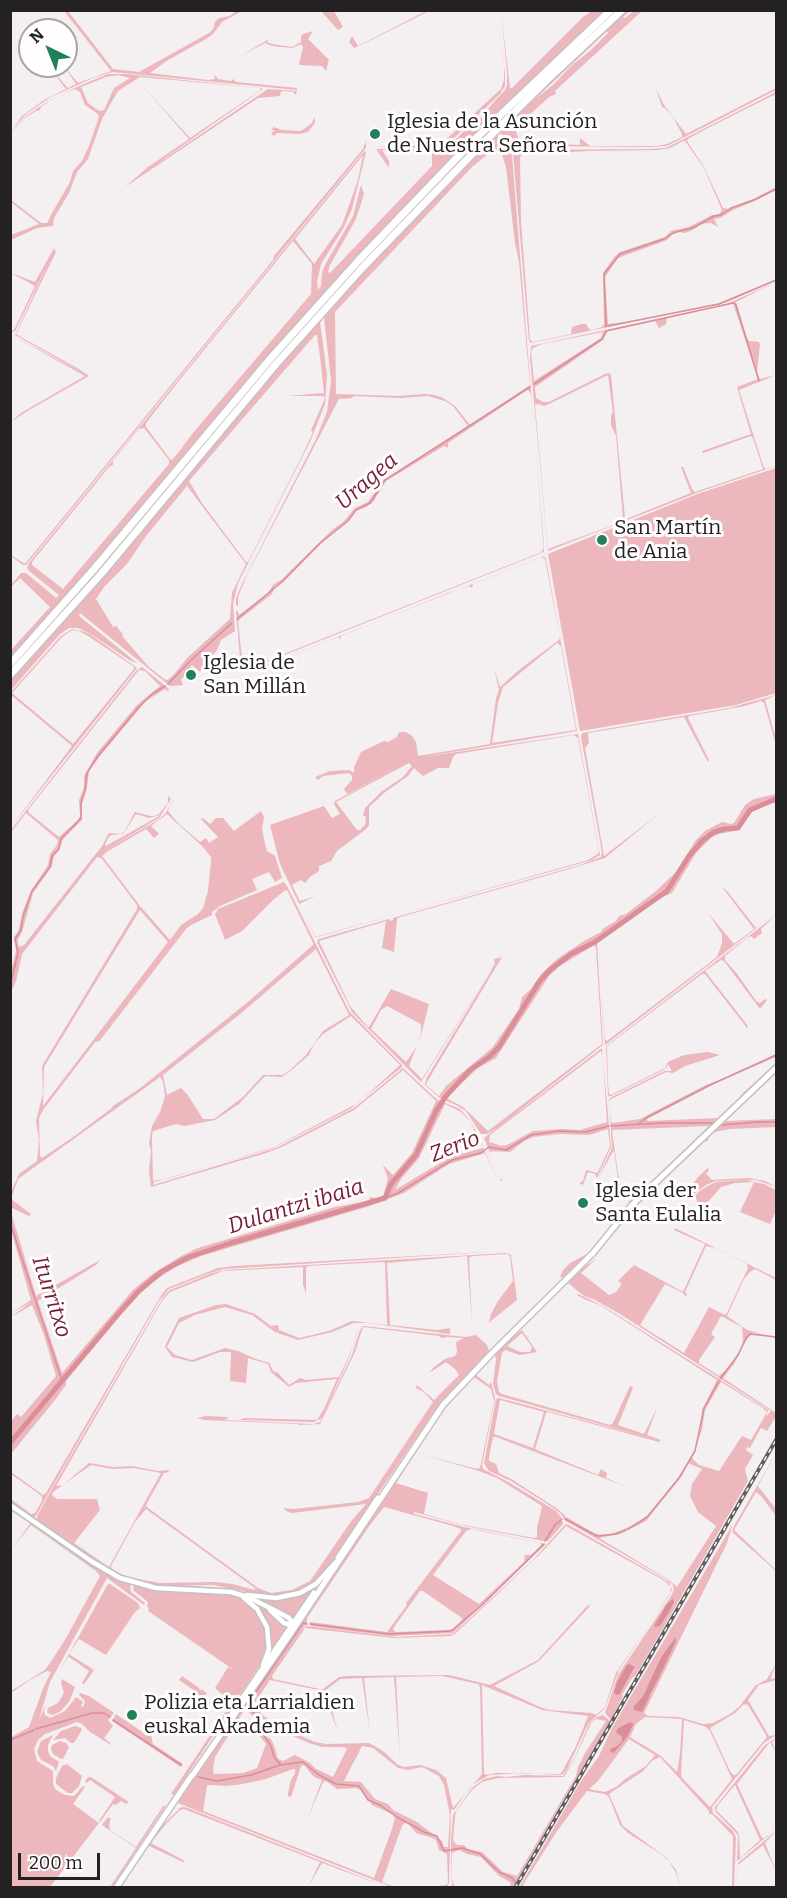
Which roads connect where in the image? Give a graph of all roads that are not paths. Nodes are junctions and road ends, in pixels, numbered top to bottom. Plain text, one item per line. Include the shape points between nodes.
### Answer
1 (611, 10) edge
2 (622, 10) edge
3 (10, 664) edge
4 (10, 675) edge
5 (777, 1068) edge
6 (417, 1442) junction
7 (10, 1505) edge
8 (336, 1562) junction
9 (238, 1594) junction
10 (310, 1606) junction
11 (293, 1624) junction
12 (289, 1636) junction
13 (255, 1680) junction
14 (192, 1776) junction
15 (116, 1887) edge

1 - 3 highway via 471,143 358,260
2 - 4 highway via 491,135 364,266
5 - 6 main road via 632,1205 593,1253 448,1398
6 - 8 main road
6 - 10 main road
7 - 9 main road via 120,1578 156,1588
8 - 9 main road via 316,1584 292,1596
8 - 11 main road
9 - 11 main road via 268,1608 284,1623
9 - 13 main road via 261,1615 269,1634 267,1656
10 - 11 main road
10 - 12 main road
11 - 12 main road
11 - 13 main road
12 - 14 main road
13 - 14 main road
14 - 15 main road

